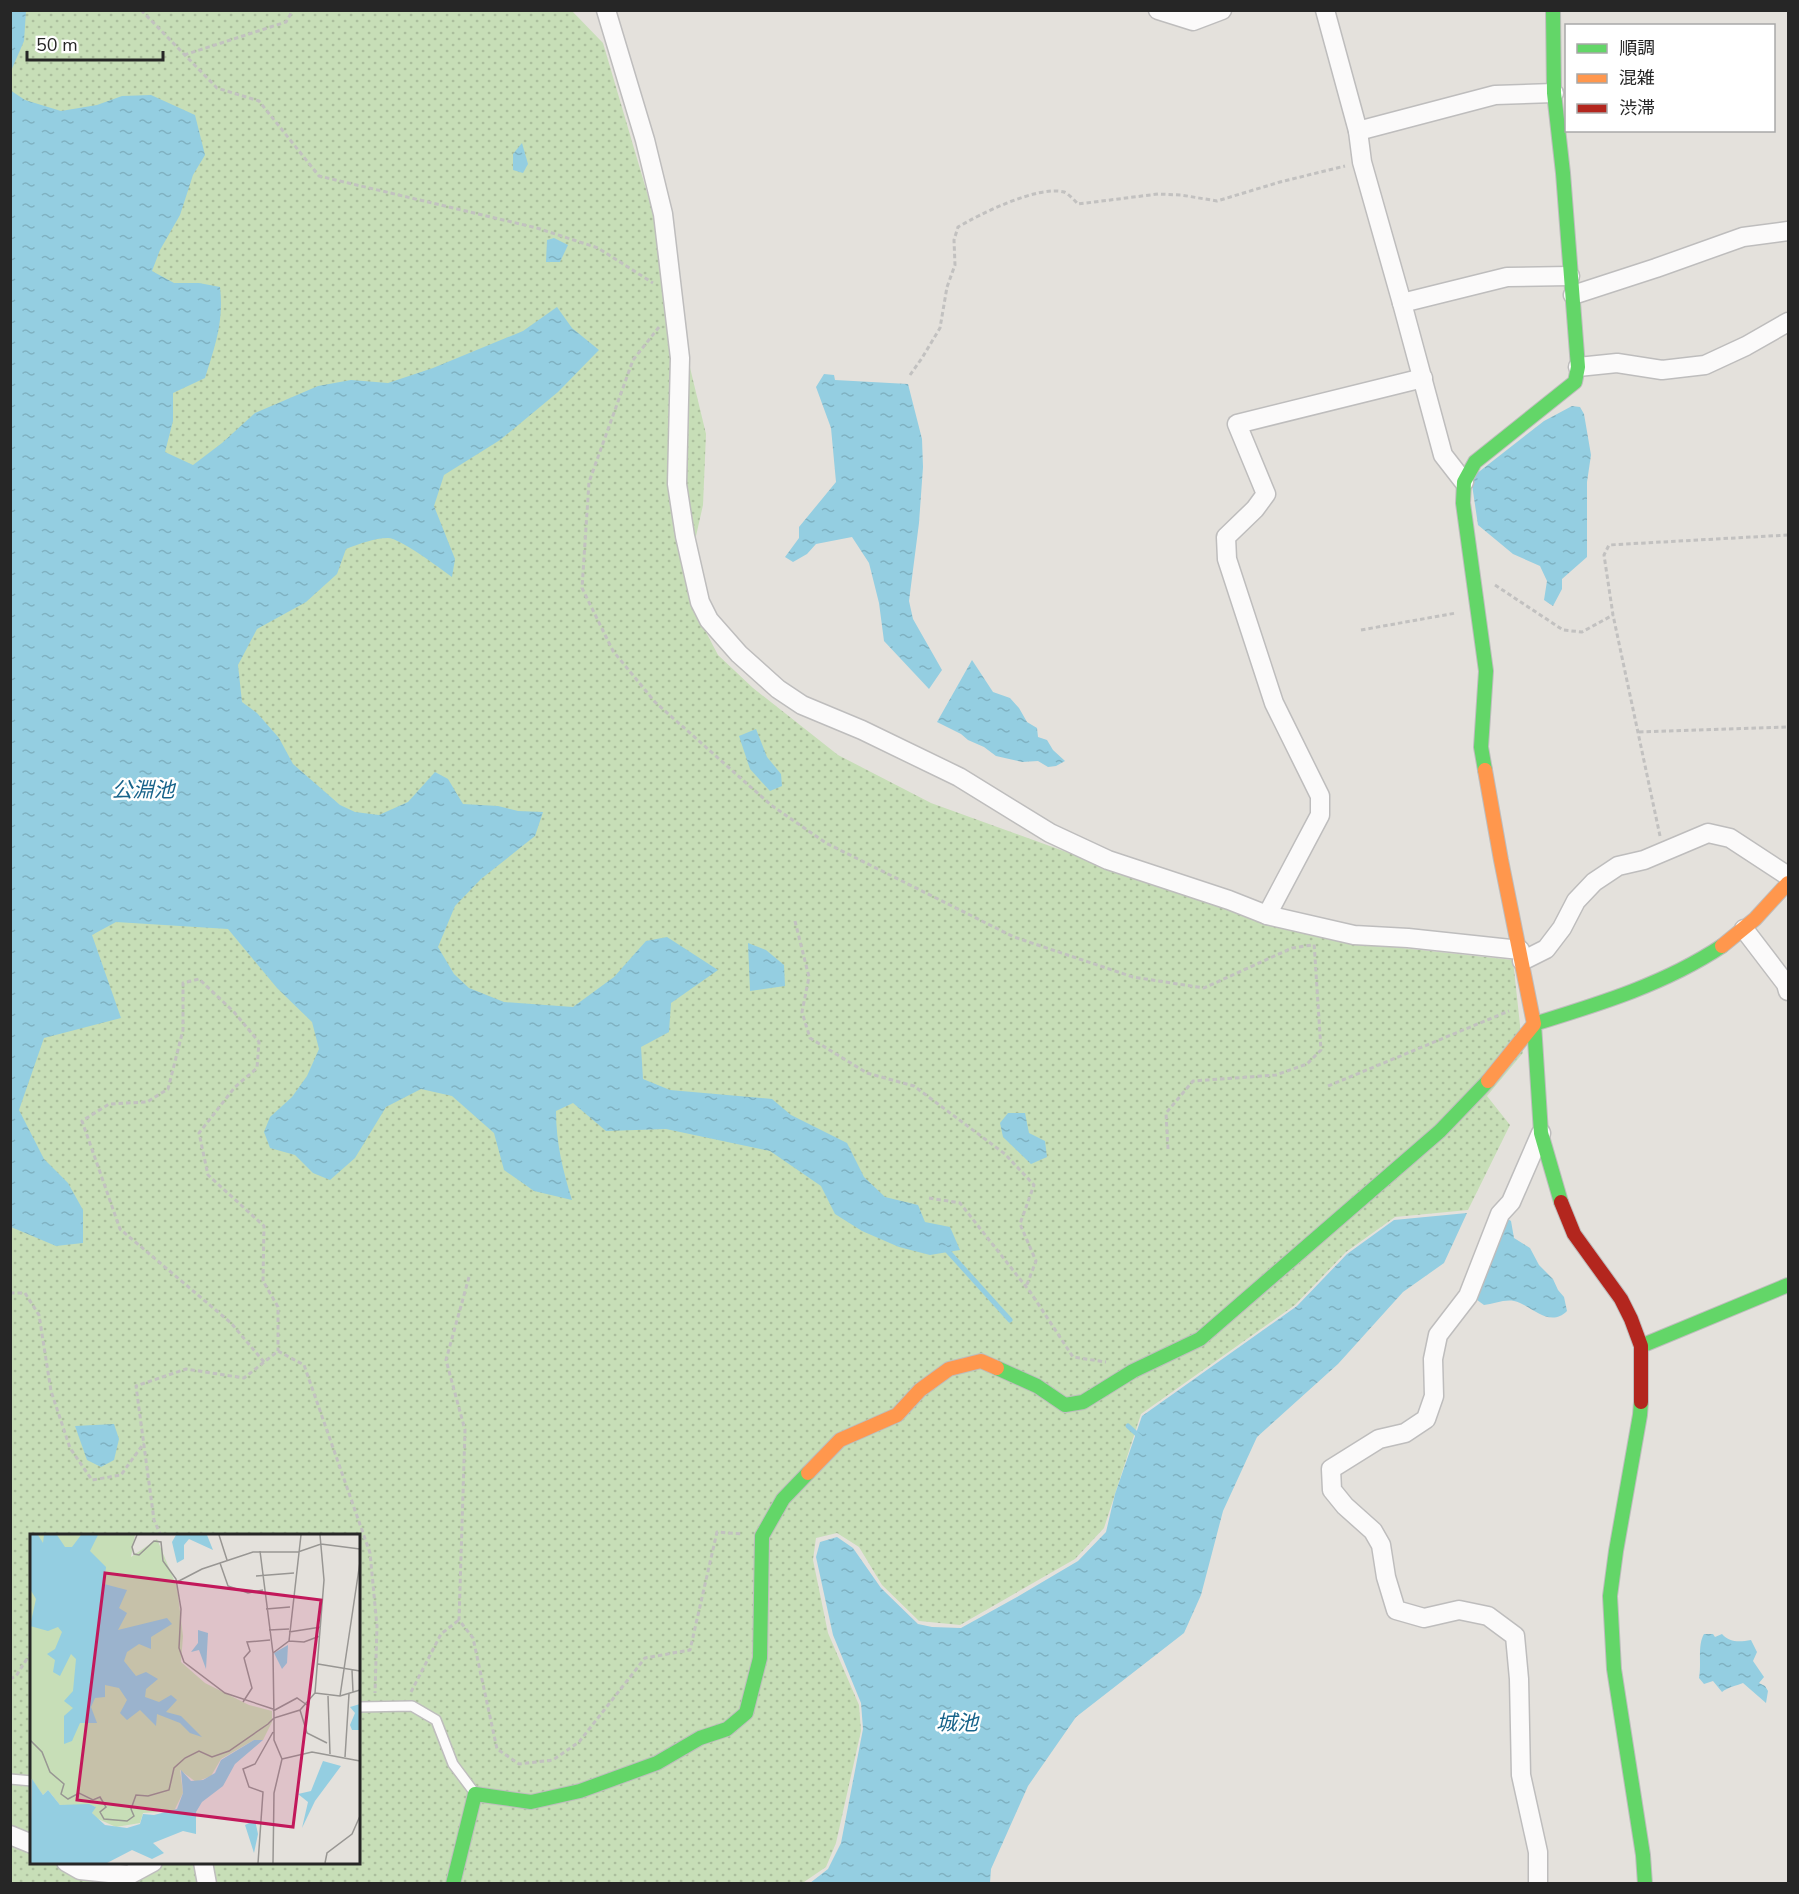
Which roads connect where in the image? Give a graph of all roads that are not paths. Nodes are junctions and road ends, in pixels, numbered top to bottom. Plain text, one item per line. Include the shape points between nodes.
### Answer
1 (606, 10) edge
2 (1158, 10) edge
3 (1222, 10) edge
4 (1325, 10) edge
5 (1553, 10) edge
6 (1554, 93) junction
7 (1358, 131) junction
8 (1788, 231) edge
9 (1570, 276) junction
10 (1573, 295) junction
11 (1402, 303) junction
12 (1788, 322) edge
13 (1578, 368) junction
14 (1423, 378) junction
15 (1464, 482) junction
16 (1788, 876) edge
17 (1788, 884) edge
18 (1267, 915) junction
19 (1744, 929) junction
20 (1521, 955) junction
21 (1788, 991) edge
22 (1534, 1024) junction
23 (1541, 1133) junction
24 (1788, 1285) edge
25 (1641, 1346) junction
26 (360, 1707) edge
27 (10, 1779) edge
28 (30, 1781) edge
29 (475, 1794) junction
30 (10, 1835) edge
31 (30, 1843) edge
32 (68, 1864) edge
33 (151, 1864) edge
34 (203, 1864) edge
35 (207, 1884) edge
36 (453, 1884) edge
37 (1538, 1884) edge
38 (1645, 1884) edge

1 - 18 street via 660,203 680,358 677,484 700,602 709,620 739,654 802,705 959,777 1050,833 1108,860
2 - 3 street via 1193,21
4 - 7 street
5 - 6 street
6 - 7 street via 1496,95
6 - 9 street
7 - 11 street via 1362,162
8 - 10 street via 1743,237
9 - 10 street
9 - 11 street via 1507,277
10 - 13 street
11 - 14 street
12 - 13 street via 1705,365 1662,370 1617,363
13 - 15 street via 1575,382 1475,462
14 - 15 street via 1443,455
14 - 18 street via 1237,424 1266,494 1226,537 1227,559 1274,703 1320,796 1320,815
15 - 20 street via 1463,503 1486,672 1481,747
16 - 20 street via 1730,838 1708,833 1644,860 1618,866 1594,882 1576,901 1545,949
17 - 19 street
18 - 20 street via 1354,935 1408,938
19 - 21 street
19 - 22 street via 1696,962 1650,986
20 - 22 street
22 - 23 street
22 - 29 street via 1494,1075 1440,1131 1200,1339 1133,1371 1083,1402 1065,1405 1037,1386 981,1361 949,1369 920,1390 897,1414 840,1440 783,1499 762,1536 760,1658 746,1713 726,1729 699,1738 657,1763 580,1791 531,1802
23 - 25 street via 1574,1234 1621,1299
23 - 37 street via 1511,1202 1500,1214 1468,1296 1438,1335 1433,1359 1434,1396 1426,1419 1405,1433 1378,1439 1331,1469 1332,1490 1373,1531 1381,1545 1396,1610 1424,1618 1459,1610 1488,1616 1515,1636 1521,1775 1538,1852
24 - 25 street
25 - 38 street via 1640,1416 1610,1596 1614,1669
26 - 29 lane via 412,1706 436,1720 453,1764
27 - 28 lane
29 - 36 street
30 - 31 street
32 - 33 street via 80,1870 129,1875
34 - 35 street

